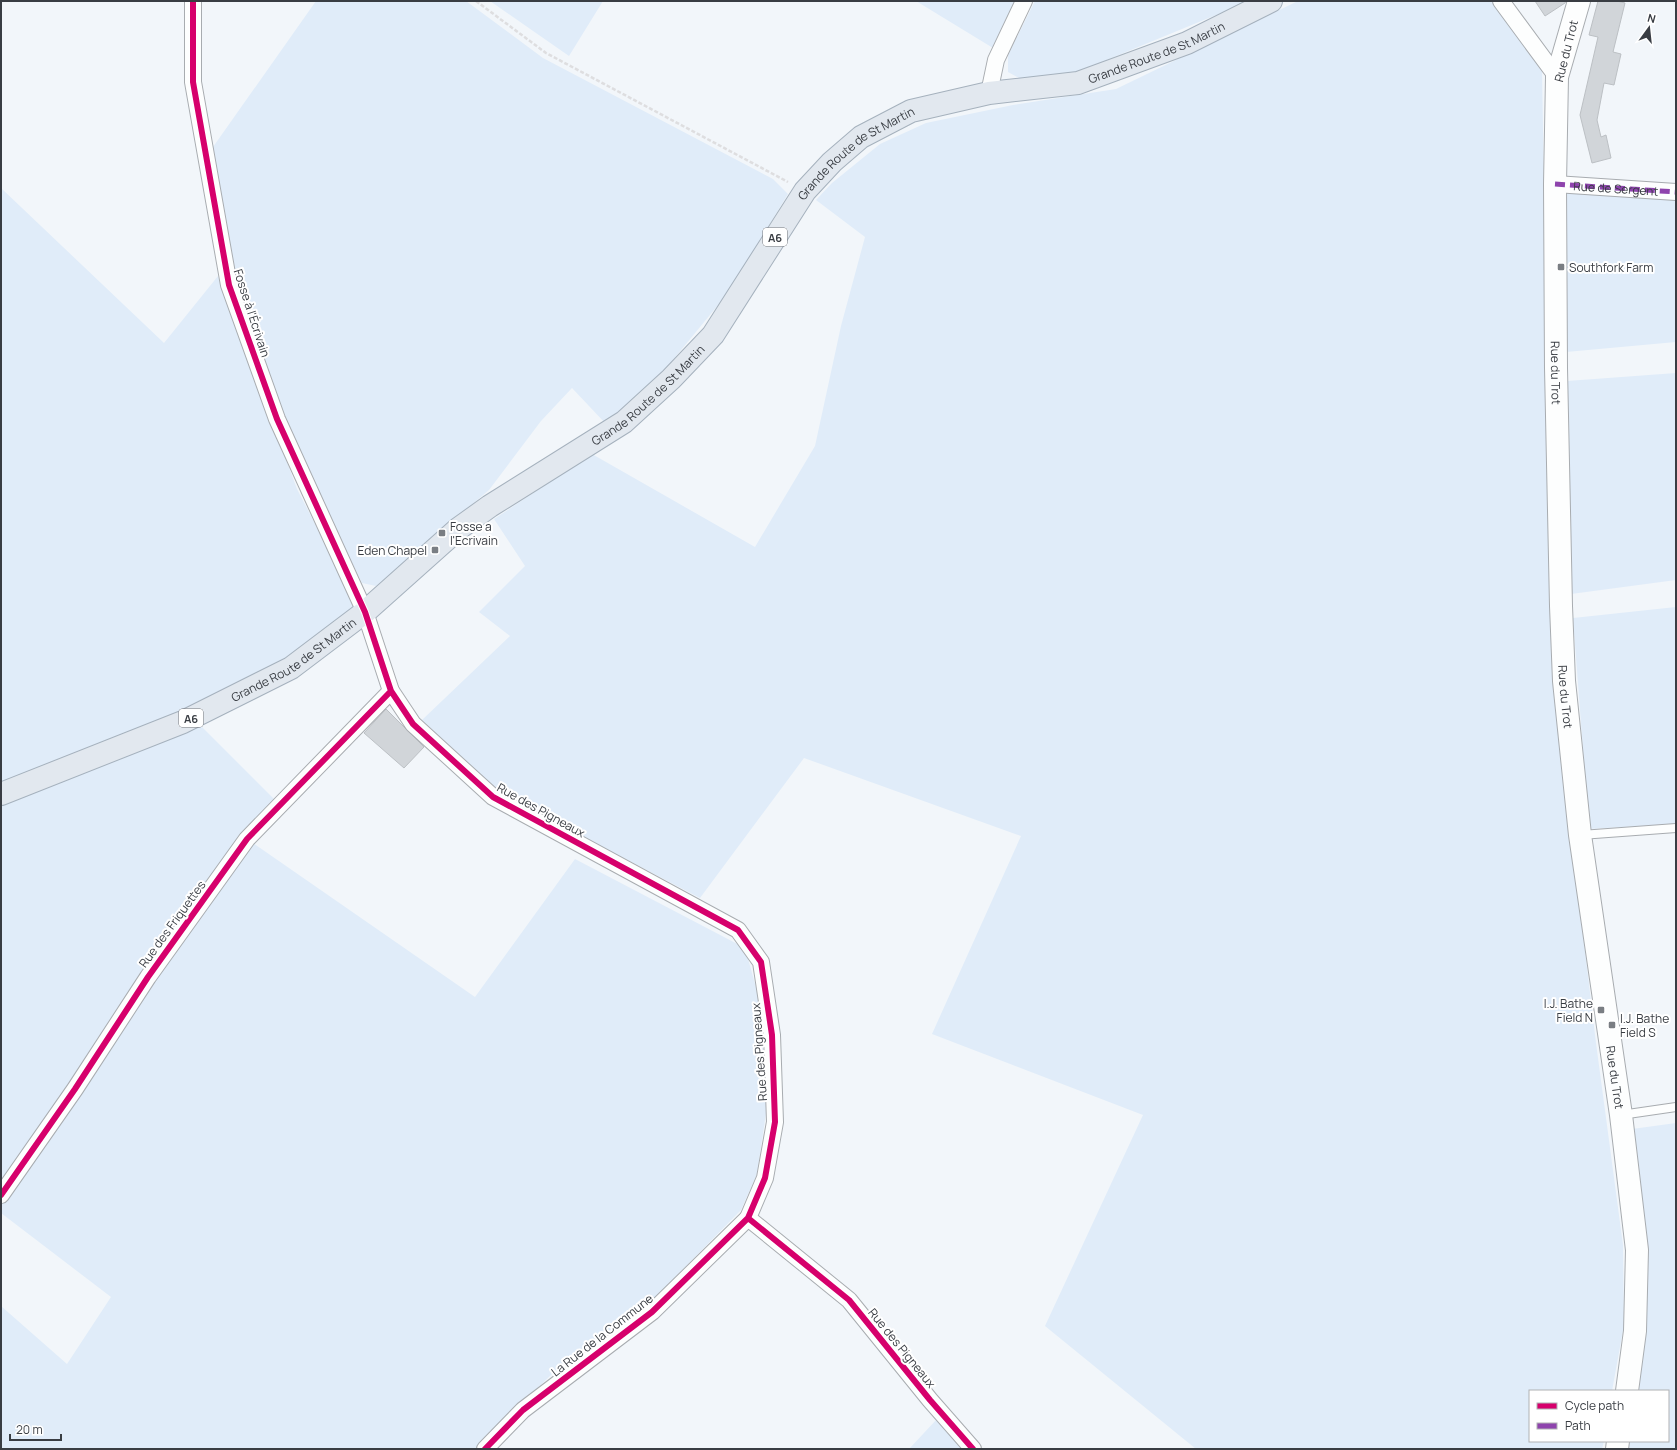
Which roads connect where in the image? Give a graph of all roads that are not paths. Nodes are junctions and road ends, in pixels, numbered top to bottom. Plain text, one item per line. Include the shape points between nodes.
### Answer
1 (193, 1) edge
2 (1024, 1) edge
3 (1501, 1) edge
4 (1579, 1) edge
5 (1268, 2) edge
6 (1557, 77) junction
7 (990, 93) junction
8 (1555, 184) junction
9 (1676, 192) edge
10 (365, 612) junction
11 (392, 691) junction
12 (1, 794) edge
13 (1676, 828) edge
14 (1580, 835) junction
15 (1676, 1107) edge
16 (1621, 1115) junction
17 (1, 1195) edge
18 (748, 1218) junction
19 (1627, 1390) edge
20 (485, 1449) edge
21 (973, 1449) edge

1 - 10 street, Fosse à l'Écrivain via 193,82 229,285 278,419
2 - 7 street via 996,60
3 - 6 street
4 - 6 main road, Rue du Trot
5 - 7 main road, Grande Route de St Martin / A6 via 1187,43 1078,83
6 - 8 main road, Rue du Trot
7 - 10 main road, Grande Route de St Martin / A6 via 911,111 861,137 832,162 805,191 713,335 671,379 624,422 458,529
8 - 9 street, Rue de Sergent
8 - 14 main road, Rue du Trot via 1556,368 1564,681
10 - 11 street, Rue des Pigneaux
10 - 12 main road, Grande Route de St Martin / A6 via 284,672 183,722
11 - 17 street, Rue des Friquettes via 247,839 148,977 75,1089
11 - 18 street, Rue des Pigneaux via 413,724 493,797 738,930 761,962 772,1035 775,1122 766,1178
13 - 14 lane
14 - 16 main road, Rue du Trot
15 - 16 lane
16 - 19 main road, Rue du Trot via 1637,1250 1636,1331
18 - 20 street, La Rue de la Commune via 652,1312 523,1410
18 - 21 street, Rue des Pigneaux via 849,1300

